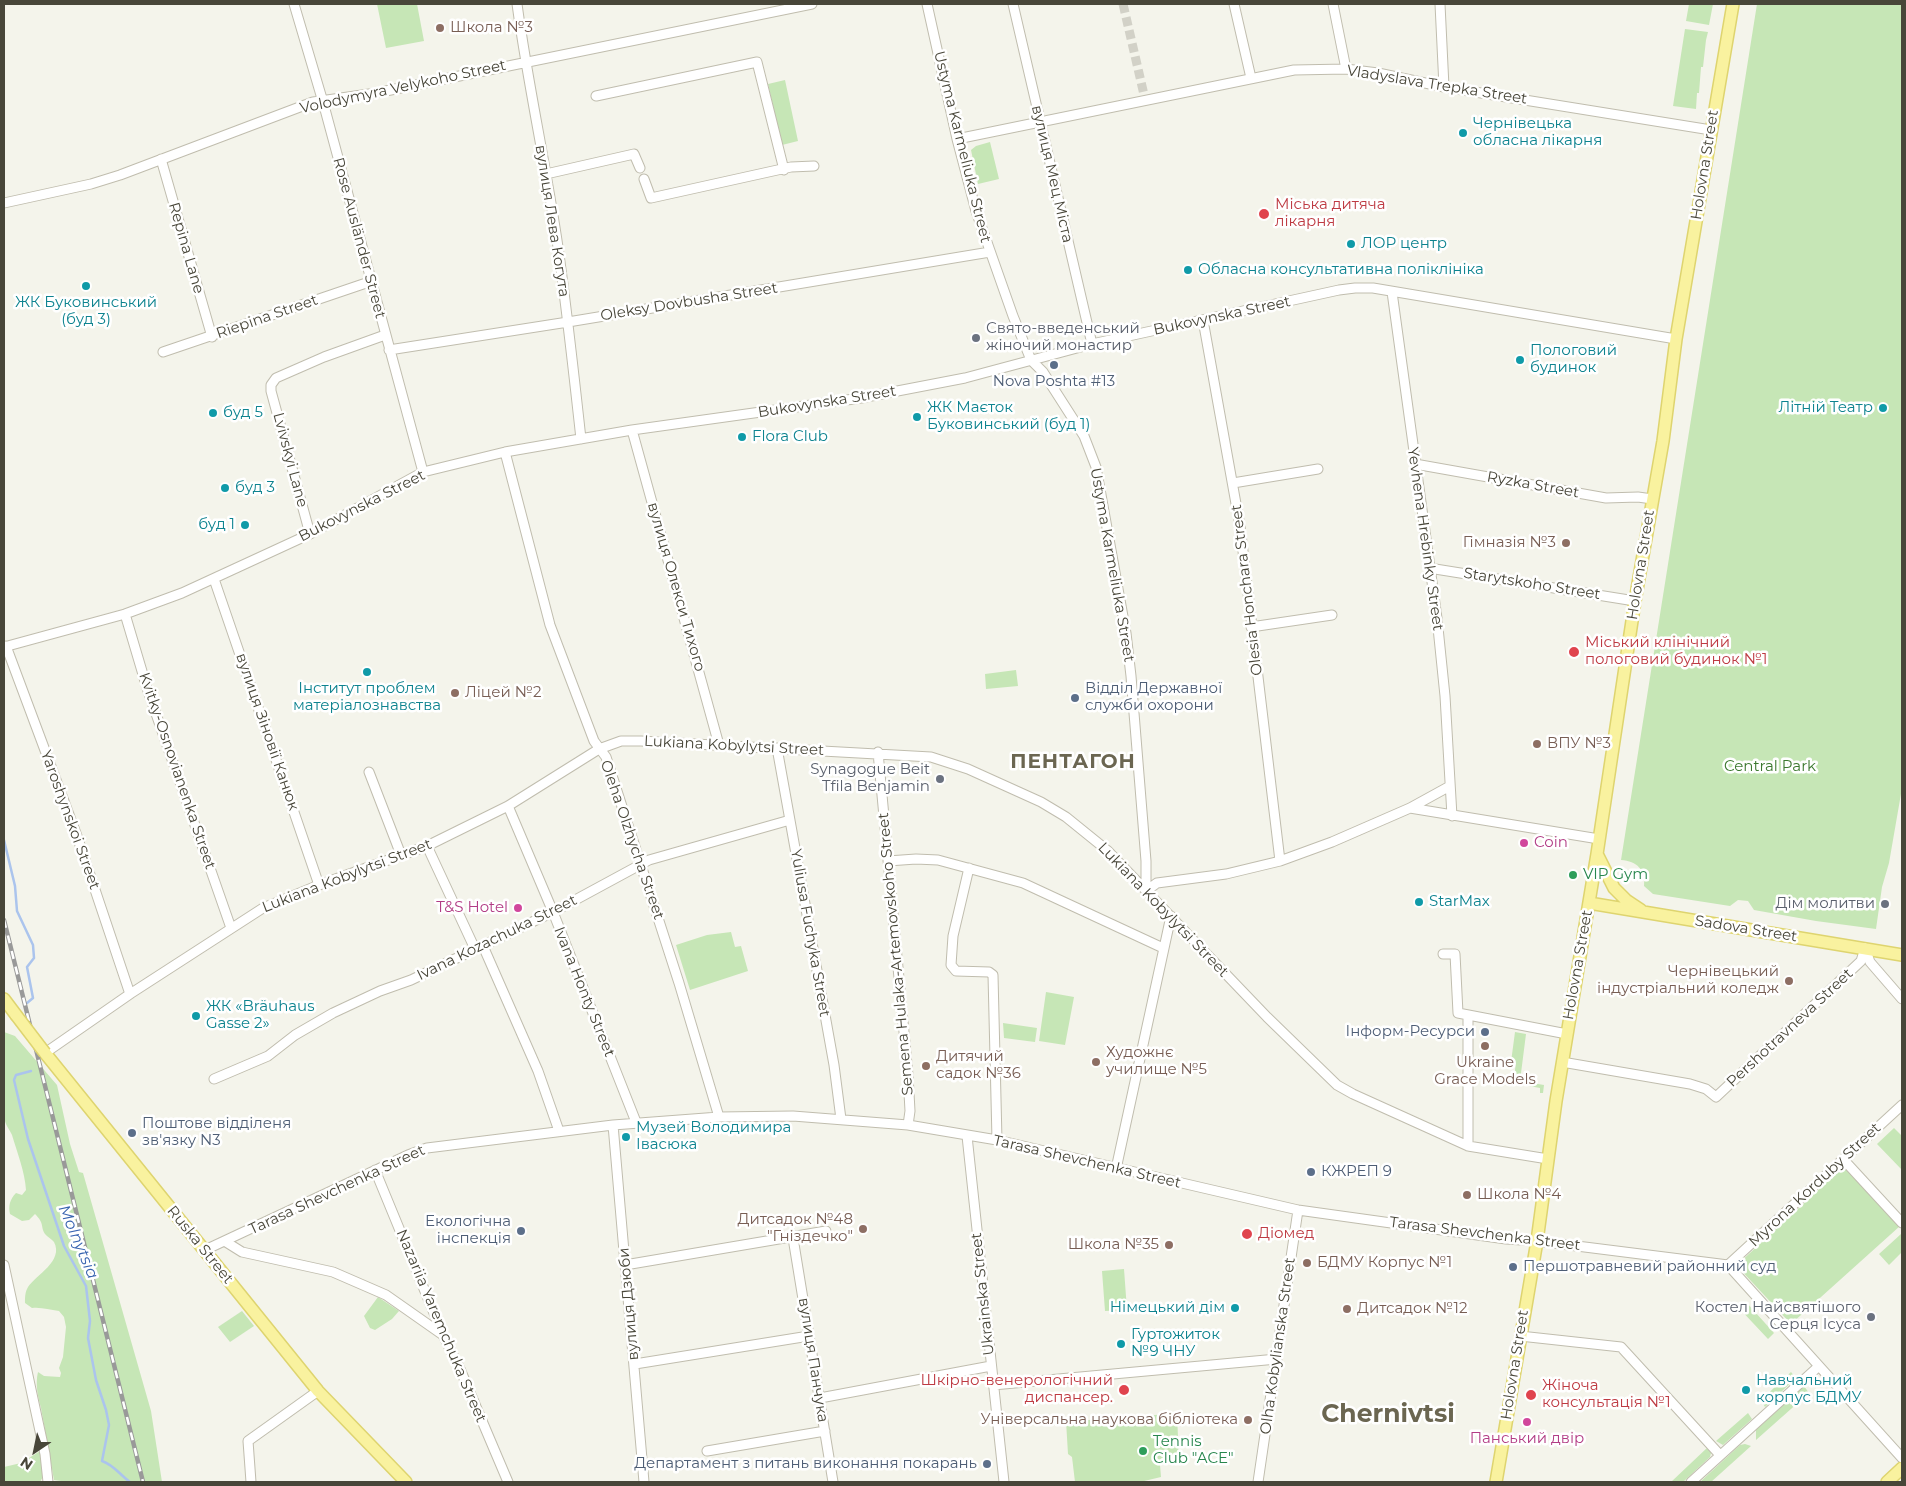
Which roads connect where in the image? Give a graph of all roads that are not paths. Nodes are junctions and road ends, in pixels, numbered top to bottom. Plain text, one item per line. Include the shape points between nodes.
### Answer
1 (294, 4) edge
2 (517, 4) edge
3 (812, 4) edge
4 (927, 4) edge
5 (1013, 4) edge
6 (1234, 4) edge
7 (1333, 4) edge
8 (1440, 4) edge
9 (1732, 4) edge
10 (525, 62) junction
11 (1346, 69) junction
12 (1251, 78) junction
13 (1444, 87) junction
14 (596, 96) dead end
15 (323, 102) junction
16 (1040, 122) junction
17 (1711, 130) junction
18 (957, 139) junction
19 (161, 159) junction
20 (814, 166) dead end
21 (640, 168) dead end
22 (784, 170) junction
23 (546, 174) junction
24 (644, 179) dead end
25 (4, 203) edge
26 (990, 252) junction
27 (372, 281) junction
28 (1392, 292) junction
29 (1203, 320) junction
30 (568, 322) junction
31 (385, 335) junction
32 (212, 337) junction
33 (1676, 339) junction
34 (1092, 344) junction
35 (389, 350) junction
36 (163, 352) dead end
37 (1031, 360) junction
38 (632, 430) junction
39 (581, 439) junction
40 (505, 452) junction
41 (1415, 464) junction
42 (1318, 469) dead end
43 (423, 472) junction
44 (1233, 483) junction
45 (1652, 499) junction
46 (310, 534) junction
47 (1430, 568) junction
48 (214, 579) junction
49 (1635, 601) junction
50 (125, 614) junction
51 (1332, 615) dead end
52 (1251, 627) junction
53 (5, 646) edge
54 (720, 745) junction
55 (777, 748) junction
56 (599, 749) junction
57 (878, 752) junction
58 (369, 772) dead end
59 (1450, 786) junction
60 (508, 806) junction
61 (1410, 808) junction
62 (1452, 816) junction
63 (790, 820) junction
64 (1599, 839) junction
65 (427, 846) junction
66 (1597, 854) junction
67 (401, 855) junction
68 (888, 861) junction
69 (1280, 861) junction
70 (642, 864) junction
71 (969, 868) junction
72 (319, 885) junction
73 (1614, 888) junction
74 (1146, 891) junction
75 (1590, 899) junction
76 (553, 912) junction
77 (1647, 913) junction
78 (1171, 916) junction
79 (231, 928) junction
80 (479, 947) junction
81 (1163, 948) junction
82 (1865, 948) junction
83 (1443, 954) dead end
84 (1902, 955) edge
85 (130, 994) junction
86 (1902, 999) edge
87 (4, 1000) edge
88 (1468, 1015) junction
89 (1567, 1034) junction
90 (45, 1053) junction
91 (1562, 1062) junction
92 (214, 1079) dead end
93 (1902, 1105) edge
94 (719, 1117) junction
95 (841, 1119) junction
96 (636, 1122) junction
97 (613, 1125) junction
98 (908, 1125) junction
99 (559, 1131) junction
100 (966, 1136) junction
101 (997, 1140) junction
102 (1468, 1146) junction
103 (1548, 1159) junction
104 (1843, 1159) junction
105 (1116, 1169) junction
106 (375, 1170) junction
107 (1298, 1210) junction
108 (1902, 1223) edge
109 (826, 1231) dead end
110 (793, 1238) junction
111 (1537, 1240) junction
112 (226, 1242) junction
113 (205, 1250) junction
114 (4, 1264) edge
115 (625, 1265) junction
116 (1728, 1265) junction
117 (443, 1335) junction
118 (809, 1336) junction
119 (1520, 1336) junction
120 (1277, 1359) junction
121 (635, 1364) junction
122 (991, 1366) junction
123 (1819, 1366) junction
124 (993, 1385) junction
125 (318, 1391) junction
126 (820, 1398) junction
127 (825, 1431) junction
128 (707, 1451) dead end
129 (1720, 1455) junction
130 (1902, 1458) edge
131 (1902, 1468) edge
132 (48, 1482) edge
133 (251, 1482) edge
134 (406, 1482) edge
135 (508, 1482) edge
136 (644, 1482) edge
137 (833, 1482) edge
138 (1004, 1482) edge
139 (1258, 1482) edge
140 (1496, 1482) edge
141 (1691, 1482) edge
142 (1887, 1482) edge

1 - 15 street, Rose Ausländer Street
2 - 10 street, вулиця Лева Когута
3 - 10 street, Volodymyra Velykoho Street
4 - 18 street, Ustyma Karmeliuka Street
5 - 16 street, вулиця Мец Міста
6 - 12 street
7 - 11 street
8 - 13 street
9 - 17 main road, Holovna Street
10 - 15 street, Volodymyra Velykoho Street
10 - 23 street, вулиця Лева Когута
11 - 12 street, Vladyslava Trepka Street via 1294,70
11 - 13 street, Vladyslava Trepka Street
12 - 16 street, Vladyslava Trepka Street
13 - 17 street, Vladyslava Trepka Street
14 - 22 street via 757,62
15 - 19 street, Volodymyra Velykoho Street via 313,102
15 - 27 street, Rose Ausländer Street
16 - 18 street, Vladyslava Trepka Street
16 - 34 street, вулиця Мец Міста
17 - 33 main road, Holovna Street
18 - 26 street, Ustyma Karmeliuka Street
19 - 25 street, Volodymyra Velykoho Street via 91,184
19 - 32 street, Repina Lane
20 - 22 street
21 - 23 street via 634,154
22 - 24 street via 651,198
23 - 30 street, вулиця Лева Когута
26 - 30 street, Oleksy Dovbusha Street
26 - 37 street, Ustyma Karmeliuka Street
27 - 31 street, Rose Ausländer Street
27 - 32 street, Riepina Street
28 - 29 street, Bukovynska Street via 1355,288
28 - 33 street, Bukovynska Street
28 - 41 street, Yevhena Hrebinky Street
29 - 34 street, Bukovynska Street
29 - 44 street, Olesia Honchara Street
30 - 35 street, Oleksy Dovbusha Street
30 - 39 street, вулиця Лева Когута
31 - 35 street, Rose Ausländer Street
31 - 46 street, Lvivskyi Lane via 276,378 271,385
32 - 36 street, Riepina Street
33 - 45 main road, Holovna Street
34 - 37 street, Bukovynska Street
35 - 43 street, Rose Ausländer Street
37 - 38 street, Bukovynska Street via 965,378 871,396
37 - 74 street, Ustyma Karmeliuka Street via 1044,372 1084,436 1096,467 1128,650
38 - 39 street, Bukovynska Street
38 - 54 street, вулиця Олекси Тихого
39 - 40 street, Bukovynska Street
40 - 43 street, Bukovynska Street
40 - 56 street, Oleha Olzhycha Street via 550,625
41 - 45 street, Ryzka Street via 1606,498
41 - 47 street, Yevhena Hrebinky Street
42 - 44 street
43 - 46 street, Bukovynska Street
44 - 52 street, Olesia Honchara Street
45 - 49 main road, Holovna Street
46 - 48 street, Bukovynska Street
47 - 49 street, Starytskoho Street
47 - 59 street, Yevhena Hrebinky Street via 1445,696
48 - 50 street, Bukovynska Street
48 - 72 street, вулиця Зіновії Канюк
49 - 64 main road, Holovna Street
50 - 53 street, Bukovynska Street
50 - 79 street, Kvitky-Osnovianenka Street via 147,688
51 - 52 street
52 - 69 street, Olesia Honchara Street
53 - 85 street, Yaroshynskoi Street via 76,836
54 - 55 street, Lukiana Kobylytsi Street
54 - 56 street, Lukiana Kobylytsi Street via 621,741
55 - 57 street, Lukiana Kobylytsi Street
55 - 63 street, Yuliusa Fuchyka Street
56 - 60 street, Lukiana Kobylytsi Street
56 - 70 street, Oleha Olzhycha Street via 606,757
57 - 68 street, Semena Hulaka-Artemovskoho Street
57 - 74 street, Lukiana Kobylytsi Street via 931,757 954,763 1041,802 1066,817 1108,851
58 - 67 street
59 - 61 street
59 - 62 street, Yevhena Hrebinky Street
60 - 65 street, Lukiana Kobylytsi Street
60 - 76 street, Ivana Honty Street
61 - 62 street
61 - 69 street
62 - 64 street
63 - 70 street, Ivana Kozachuka Street
63 - 95 street, Yuliusa Fuchyka Street
64 - 66 main road, Holovna Street
65 - 67 street, Lukiana Kobylytsi Street
65 - 80 street
66 - 73 main road
66 - 75 main road, Holovna Street
67 - 72 street, Lukiana Kobylytsi Street
68 - 71 street via 938,860
68 - 98 street, Semena Hulaka-Artemovskoho Street via 908,1075
69 - 74 street via 1226,874 1157,883
70 - 76 street, Ivana Kozachuka Street
70 - 94 street, Oleha Olzhycha Street
71 - 81 street via 1023,883
71 - 101 street via 953,936 951,965 956,971 989,972 993,975
72 - 79 street, Lukiana Kobylytsi Street via 263,908
73 - 75 main road via 1598,889
73 - 77 main road
74 - 78 street, Lukiana Kobylytsi Street
75 - 77 main road, Sadova Street
75 - 89 main road, Holovna Street
76 - 80 street, Ivana Kozachuka Street
76 - 96 street, Ivana Honty Street
77 - 82 main road, Sadova Street
78 - 81 street
78 - 102 street, Lukiana Kobylytsi Street via 1267,1018 1337,1084 1352,1094
79 - 85 street, Lukiana Kobylytsi Street
80 - 92 street, Ivana Kozachuka Street via 333,1014 295,1034 268,1056
80 - 99 street via 538,1071
81 - 105 street
82 - 84 main road, Sadova Street
82 - 86 street via 1870,962
82 - 91 street, Pershotravneva Street via 1861,961 1716,1097 1706,1089 1690,1084
83 - 88 street via 1455,954 1458,1013
85 - 90 street, Lukiana Kobylytsi Street
87 - 90 main road, Ruska Street, bridge
88 - 89 street
88 - 102 street
89 - 91 main road, Holovna Street
90 - 113 main road, Ruska Street
91 - 103 main road, Holovna Street
93 - 104 street, Myrona Korduby Street
94 - 95 street, Tarasa Shevchenka Street
94 - 96 street, Tarasa Shevchenka Street
95 - 98 street, Tarasa Shevchenka Street
96 - 97 street, Tarasa Shevchenka Street
97 - 99 street, Tarasa Shevchenka Street
97 - 115 street, вулиця Дзюби
98 - 100 street, Tarasa Shevchenka Street
99 - 106 street, Tarasa Shevchenka Street via 427,1148
100 - 101 street, Tarasa Shevchenka Street
100 - 122 street, Ukrainska Street
101 - 105 street, Tarasa Shevchenka Street
102 - 103 street, Lukiana Kobylytsi Street
103 - 111 main road, Holovna Street
104 - 108 street
104 - 116 street, Myrona Korduby Street
105 - 107 street, Tarasa Shevchenka Street
106 - 112 street, Tarasa Shevchenka Street
106 - 117 street, Nazariia Yaremchuka Street
107 - 111 street, Tarasa Shevchenka Street via 1506,1239
107 - 120 street, Olha Kobylianska Street
109 - 110 street
110 - 115 street
110 - 118 street, вулиця Панчука
111 - 116 street, Tarasa Shevchenka Street
111 - 119 main road, Holovna Street
112 - 113 street, Tarasa Shevchenka Street
112 - 117 street via 242,1252 333,1272 378,1291
113 - 125 main road, Ruska Street
114 - 132 street via 45,1454
115 - 121 street, вулиця Дзюби
116 - 123 street
117 - 135 street, Nazariia Yaremchuka Street
118 - 121 street
118 - 126 street, вулиця Панчука
119 - 129 street via 1622,1347
119 - 140 main road, Holovna Street
120 - 124 street
120 - 139 street, Olha Kobylianska Street
121 - 136 street, вулиця Дзюби
122 - 124 street, Ukrainska Street
122 - 126 street
123 - 129 street
123 - 130 street
124 - 138 street, Ukrainska Street
125 - 133 street via 248,1441
125 - 134 main road, Ruska Street
126 - 127 street, вулиця Панчука
127 - 128 street
127 - 137 street, вулиця Панчука
129 - 141 street
131 - 142 main road

